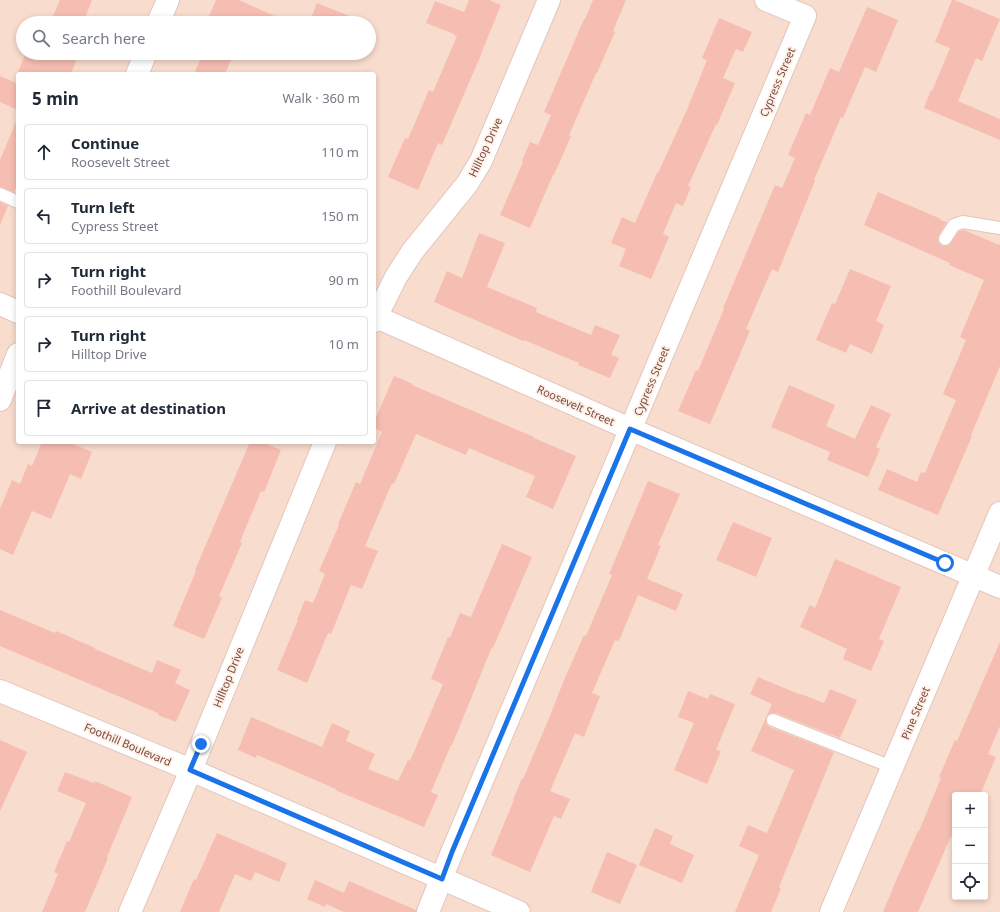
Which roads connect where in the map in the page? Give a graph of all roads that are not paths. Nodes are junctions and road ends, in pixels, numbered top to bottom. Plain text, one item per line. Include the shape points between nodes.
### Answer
1 (168, 0) edge
2 (549, 0) edge
3 (766, 0) edge
4 (161, 16) edge
5 (143, 60) edge
6 (138, 72) edge
7 (0, 194) edge
8 (16, 201) edge
9 (1000, 228) edge
10 (945, 239) dead end
11 (0, 304) edge
12 (16, 311) edge
13 (376, 316) edge
14 (376, 318) edge
15 (16, 359) edge
16 (0, 400) edge
17 (630, 429) junction
18 (323, 444) edge
19 (1000, 513) edge
20 (974, 575) junction
21 (1000, 586) edge
22 (0, 691) edge
23 (772, 720) dead end
24 (892, 767) junction
25 (190, 770) junction
26 (442, 879) junction
27 (130, 912) edge
28 (428, 912) edge
29 (519, 912) edge
30 (831, 912) edge

1 - 4 street
2 - 13 street, Hilltop Drive via 481,161 467,184 412,252
3 - 17 street, Cypress Street via 805,16
5 - 6 street
7 - 8 lane
9 - 10 lane via 963,222 954,225
11 - 12 street
14 - 17 street, Roosevelt Street
15 - 16 street
17 - 20 street, Roosevelt Street
17 - 26 street, Cypress Street
18 - 25 street, Hilltop Drive
19 - 20 street, Pine Street
20 - 21 street, Roosevelt Street
20 - 24 street, Pine Street
22 - 25 street, Foothill Boulevard
23 - 24 lane
24 - 30 street, Pine Street
25 - 26 street, Foothill Boulevard
25 - 27 street, Hilltop Drive
26 - 28 street, Cypress Street
26 - 29 street, Foothill Boulevard

